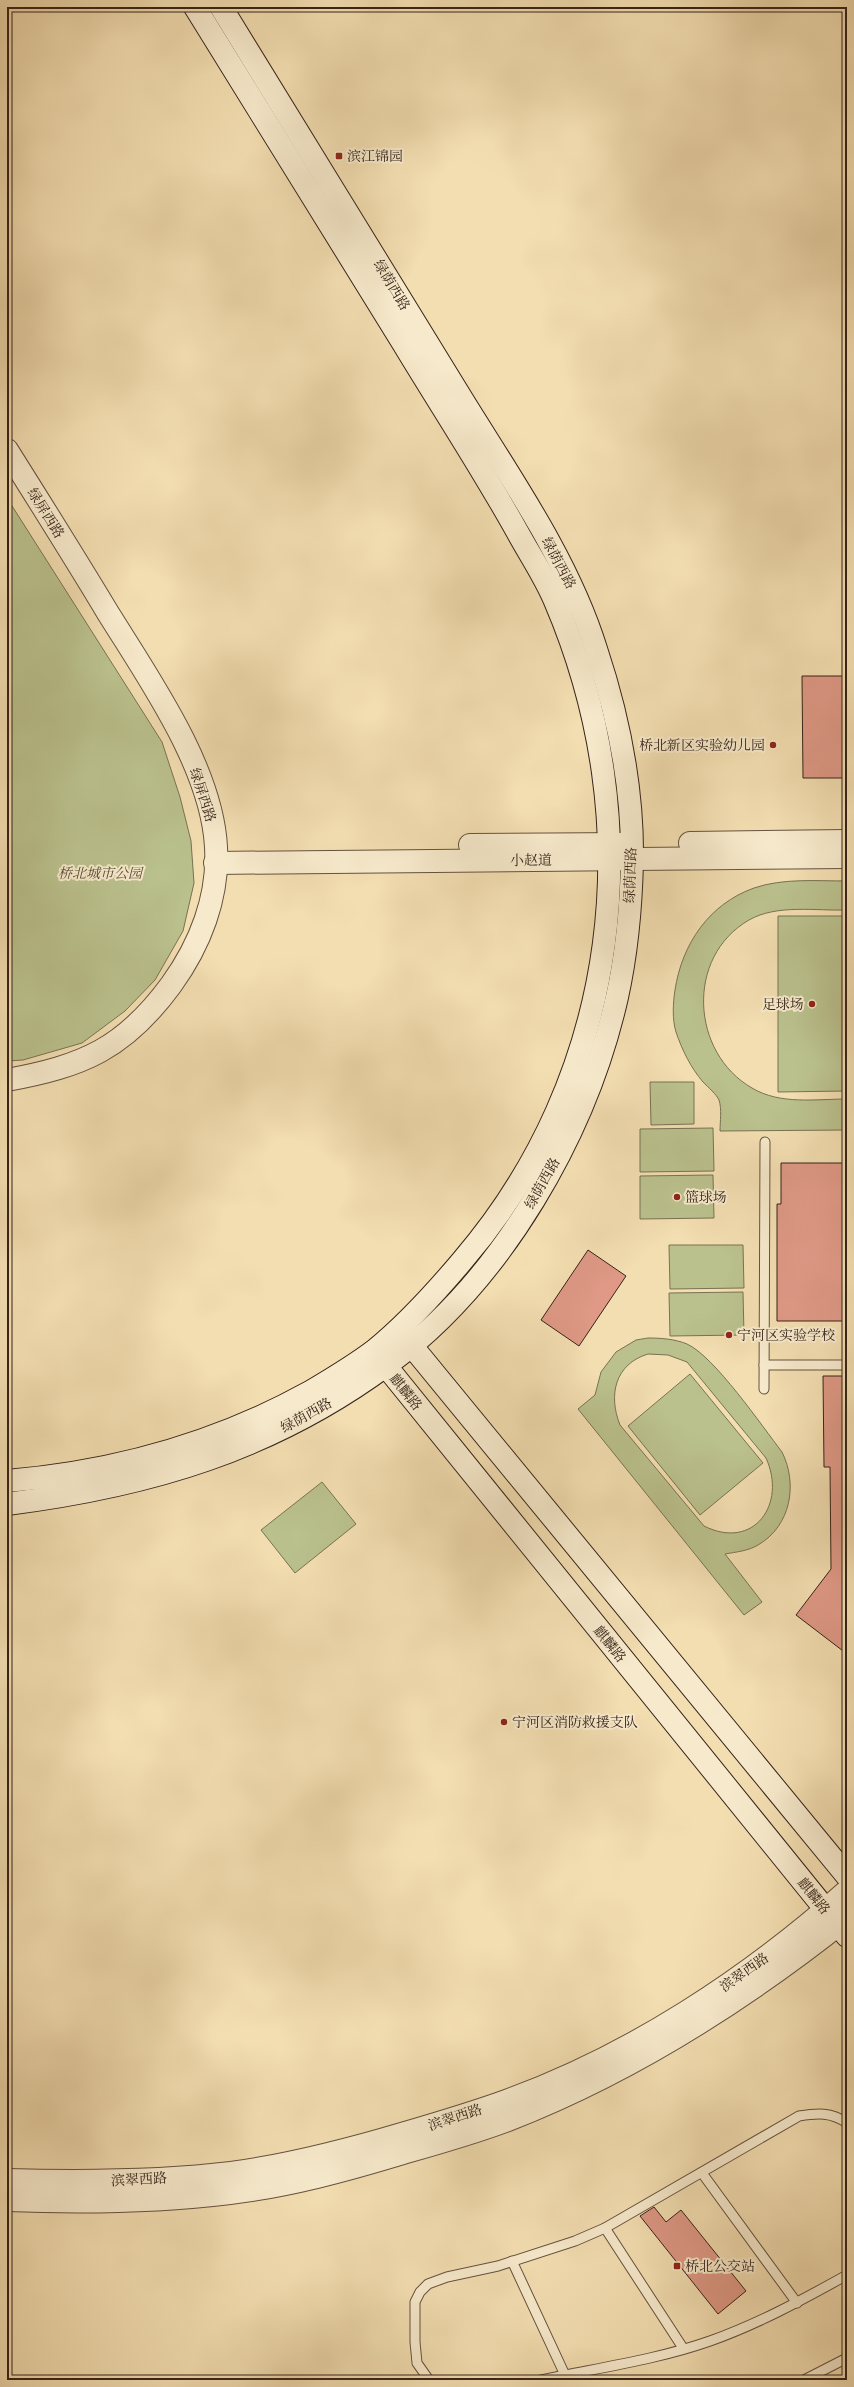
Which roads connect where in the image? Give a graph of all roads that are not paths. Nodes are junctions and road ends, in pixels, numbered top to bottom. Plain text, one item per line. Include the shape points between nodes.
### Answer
1 (195, 7) edge
2 (221, 7) edge
3 (7, 450) edge
4 (847, 841) edge
5 (609, 851) junction
6 (632, 851) junction
7 (215, 856) junction
8 (847, 857) edge
9 (7, 1080) edge
10 (765, 1142) dead end
11 (398, 1330) junction
12 (413, 1345) junction
13 (380, 1359) junction
14 (764, 1365) junction
15 (847, 1365) edge
16 (764, 1389) dead end
17 (7, 1481) edge
18 (7, 1504) edge
19 (847, 1876) edge
20 (847, 1891) edge
21 (839, 1922) edge
22 (847, 2123) edge
23 (702, 2173) junction
24 (7, 2180) edge
25 (7, 2200) edge
26 (605, 2228) junction
27 (512, 2261) junction
28 (847, 2275) edge
29 (797, 2303) junction
30 (683, 2348) junction
31 (847, 2358) edge
32 (565, 2375) junction
33 (429, 2380) edge
34 (541, 2380) edge
35 (804, 2380) edge

1 - 5 main road, 绿荫西路 via 504,508 552,595 581,670 596,725 603,764
2 - 6 main road, 绿荫西路 via 528,508 577,597 596,648 616,724
3 - 7 main road, 绿屏西路 via 149,678 176,726 197,772 212,814
4 - 6 main road, 小赵道
5 - 6 main road, 小赵道
5 - 7 main road, 小赵道
5 - 11 main road, 绿荫西路 via 607,921 599,979 583,1046 559,1110 527,1170 498,1216 428,1301
6 - 8 main road, 小赵道
6 - 12 main road, 绿荫西路 via 629,918 617,994 601,1052 578,1113 543,1184 505,1244 478,1277
7 - 9 main road, 绿屏西路 via 211,899 200,937 182,970 140,1024 89,1058
10 - 14 lane
11 - 12 main road
11 - 13 main road, 绿荫西路
12 - 13 main road, 绿荫西路
12 - 19 main road
13 - 17 main road, 绿荫西路 via 340,1375 267,1414 193,1444 111,1467
13 - 18 main road, 绿荫西路 via 334,1400 281,1429 198,1464 110,1488
13 - 21 main road, 麒麟路
14 - 15 lane
14 - 16 lane
20 - 21 main road, 滨翠西路
21 - 24 main road, 滨翠西路 via 774,1952 697,2005 628,2045 575,2071 507,2100 357,2147 232,2173 76,2182
21 - 25 main road, 滨翠西路 via 775,1973 696,2025 626,2066 506,2121 356,2168 230,2193 148,2200
22 - 23 lane via 837,2116 820,2113 799,2116
23 - 26 lane
23 - 29 lane
26 - 27 lane via 575,2241
26 - 30 lane
27 - 32 lane
27 - 33 lane via 447,2277 428,2284 420,2292 415,2302 417,2363
28 - 29 lane
29 - 30 lane via 759,2322 708,2342
30 - 32 lane via 653,2357
31 - 35 lane
32 - 34 lane

